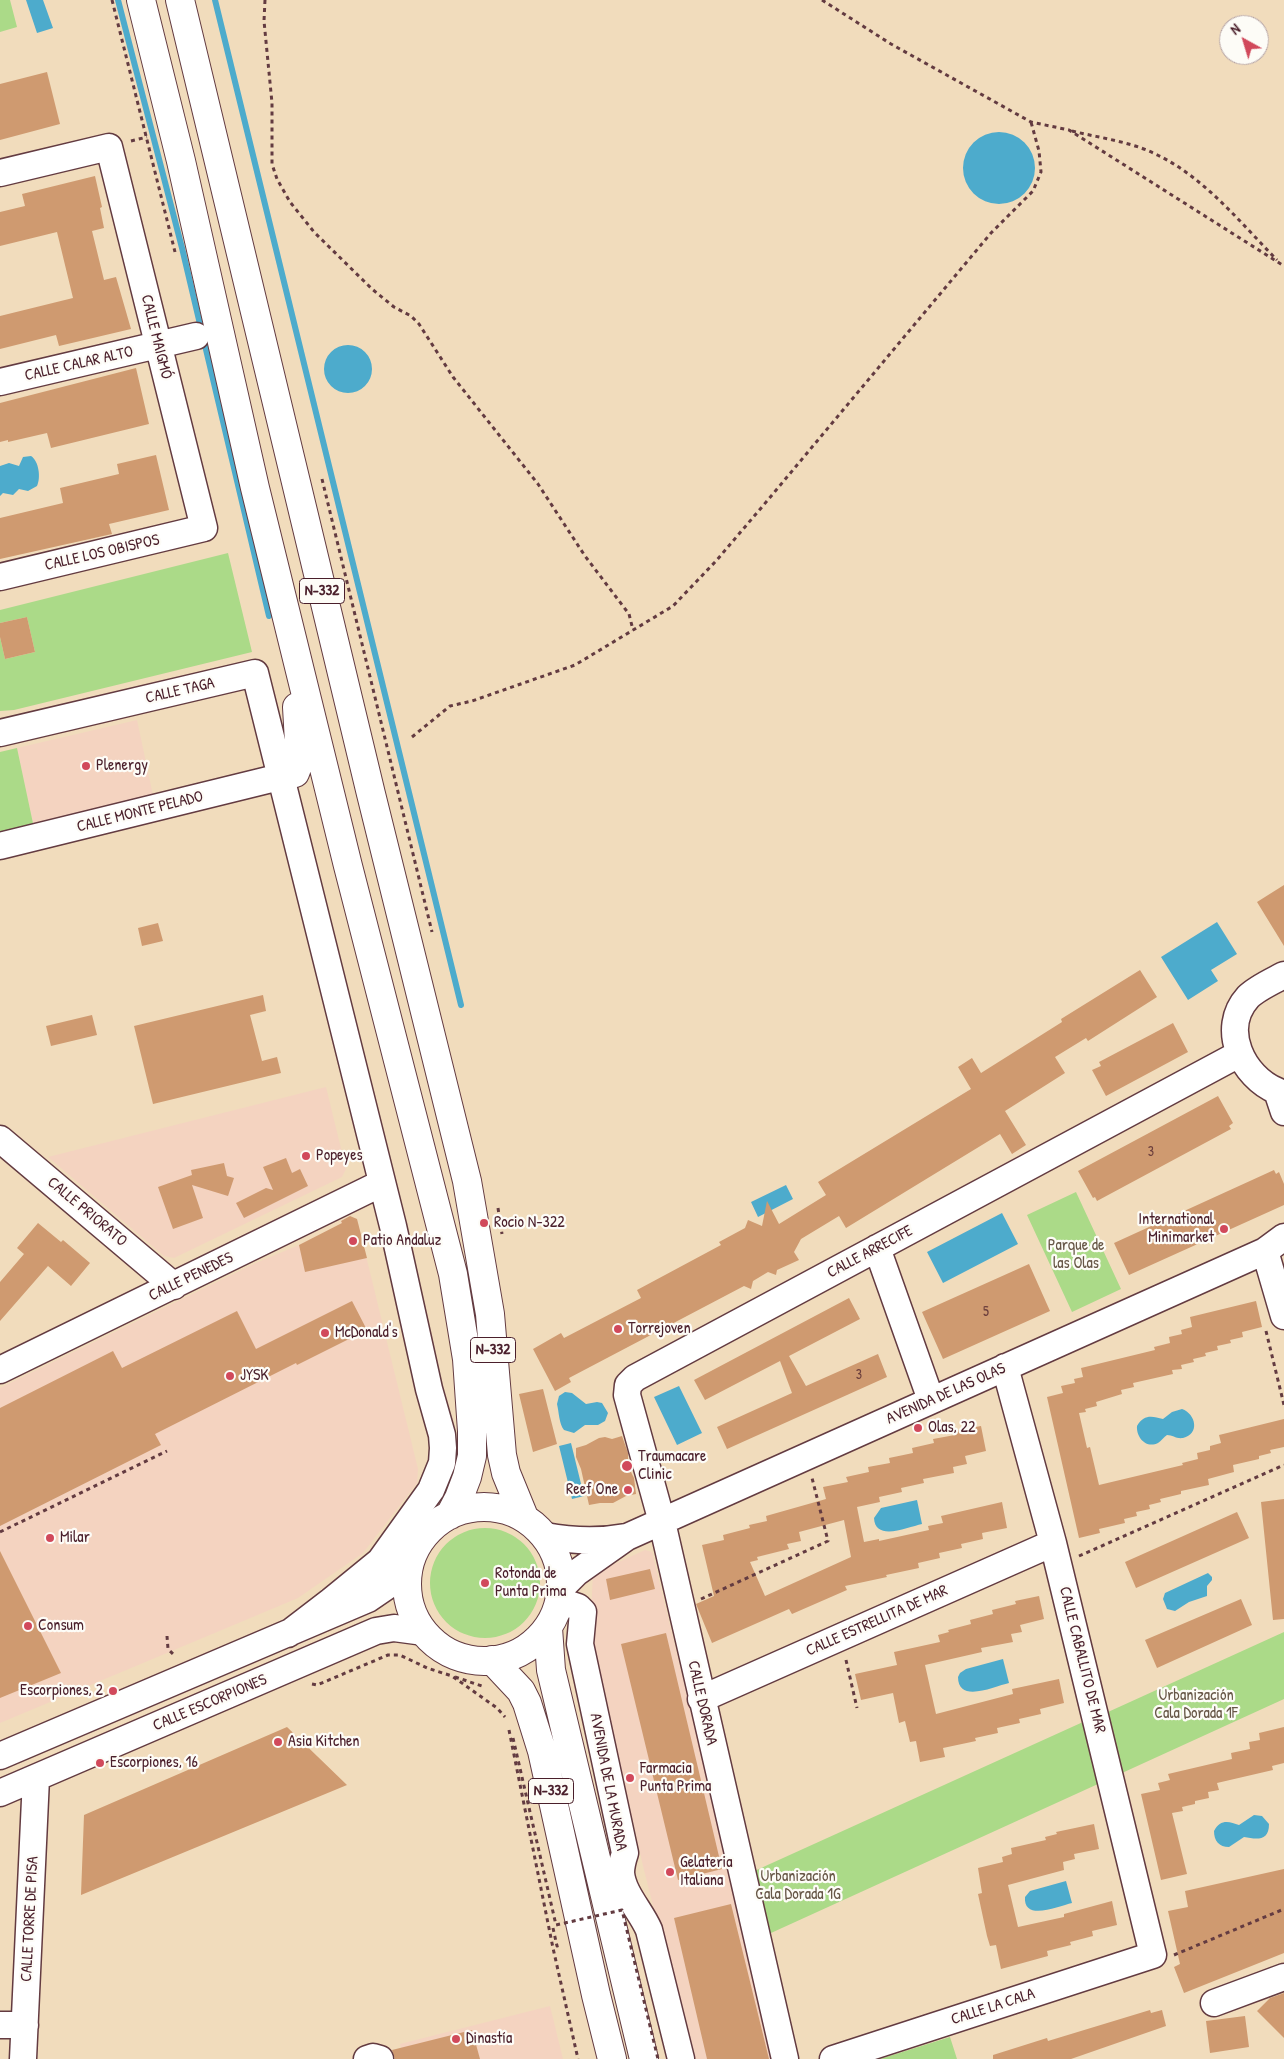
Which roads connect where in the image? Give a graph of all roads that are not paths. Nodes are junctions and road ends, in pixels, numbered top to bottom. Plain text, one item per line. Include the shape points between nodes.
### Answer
1 (141, 0) edge
2 (180, 0) edge
3 (0, 172) edge
4 (196, 336) dead end
5 (158, 345) junction
6 (0, 382) edge
7 (204, 528) joint
8 (0, 577) edge
9 (288, 619) junction
10 (0, 733) edge
11 (280, 777) junction
12 (0, 846) edge
13 (1284, 975) edge
14 (1239, 1054) junction
15 (1282, 1097) edge
16 (0, 1139) edge
17 (382, 1183) junction
18 (1278, 1246) edge
19 (877, 1248) junction
20 (174, 1286) junction
21 (1274, 1320) edge
22 (1004, 1367) junction
23 (0, 1370) edge
24 (930, 1400) junction
25 (450, 1514) junction
26 (524, 1517) junction
27 (662, 1522) junction
28 (545, 1536) junction
29 (627, 1537) junction
30 (1052, 1543) junction
31 (410, 1566) junction
32 (560, 1594) junction
33 (548, 1628) junction
34 (424, 1632) junction
35 (288, 1634) junction
36 (492, 1660) junction
37 (702, 1699) junction
38 (0, 1756) edge
39 (36, 1778) junction
40 (0, 1793) edge
41 (1163, 1955) joint
42 (1284, 1977) edge
43 (596, 1995) junction
44 (1214, 2003) dead end
45 (12, 2025) edge
46 (24, 2059) edge
47 (367, 2059) edge
48 (380, 2059) edge
49 (594, 2059) edge
50 (612, 2059) edge
51 (644, 2059) edge
52 (681, 2059) edge
53 (785, 2059) edge
54 (833, 2059) edge

1 - 9 highway, N-332
2 - 26 highway, N-332 via 467,1181 490,1314 502,1455
3 - 5 street, CALLE MAIGMÓ via 108,147
4 - 5 street, CALLE CALAR ALTO
5 - 6 street, CALLE CALAR ALTO
5 - 7 street, CALLE MAIGMÓ
7 - 8 street, CALLE LOS OBISPOS
9 - 11 highway via 300,760 295,773
9 - 25 highway, N-332 via 453,1274 467,1359 472,1456 460,1498
10 - 11 street, CALLE TAGA via 255,673
11 - 12 street, CALLE MONTE PELADO
11 - 17 street
13 - 14 street via 1248,997 1242,1007 1236,1030
14 - 15 street via 1251,1074
14 - 19 street, CALLE ARRECIFE
16 - 20 street, CALLE PRIORATO
17 - 20 street, CALLE PENEDES
17 - 35 street via 442,1435 442,1462 431,1490 380,1561
18 - 21 street
18 - 22 street, AVENIDA DE LAS OLAS
19 - 24 street
19 - 27 street, CALLE ARRECIFE via 631,1381 627,1395
20 - 23 street, CALLE PENEDES
22 - 24 street, AVENIDA DE LAS OLAS
22 - 30 street, CALLE CABALLITO DE MAR
24 - 27 street, AVENIDA DE LAS OLAS
25 - 26 highway, N-332 via 464,1509 495,1507
25 - 31 highway, N-332 via 424,1536
26 - 28 highway, N-332
27 - 29 street, AVENIDA DE LAS OLAS
27 - 37 street, CALLE DORADA
28 - 29 street, AVENIDA DE LAS OLAS via 563,1540 606,1541
28 - 32 highway, N-332 via 560,1569
29 - 32 street, AVENIDA DE LAS OLAS via 576,1573
30 - 37 street, CALLE ESTRELLITA DE MAR
30 - 41 street, CALLE CABALLITO DE MAR
31 - 34 highway, N-332 via 409,1600
31 - 35 street, CALLE ESCORPIONES via 368,1599
32 - 33 highway, N-332
32 - 52 street, AVENIDA DE LA MURADA via 583,1612 580,1644 624,1853 621,1872 626,1891 649,1930
33 - 36 highway, N-332 via 523,1650
33 - 51 highway, N-332 via 551,1670
34 - 36 highway, N-332 via 450,1652 465,1658
34 - 39 street, CALLE ESCORPIONES via 394,1628 376,1631
35 - 38 street, CALLE ESCORPIONES
36 - 43 highway, N-332 via 528,1704 542,1751
37 - 53 street, CALLE DORADA
39 - 40 street, CALLE ESCORPIONES
39 - 45 street, CALLE TORRE DE PISA
41 - 54 street, CALLE LA CALA
42 - 44 street
43 - 49 highway
43 - 50 highway, N-332
45 - 46 street, CALLE TORRE DE PISA
47 - 48 street

